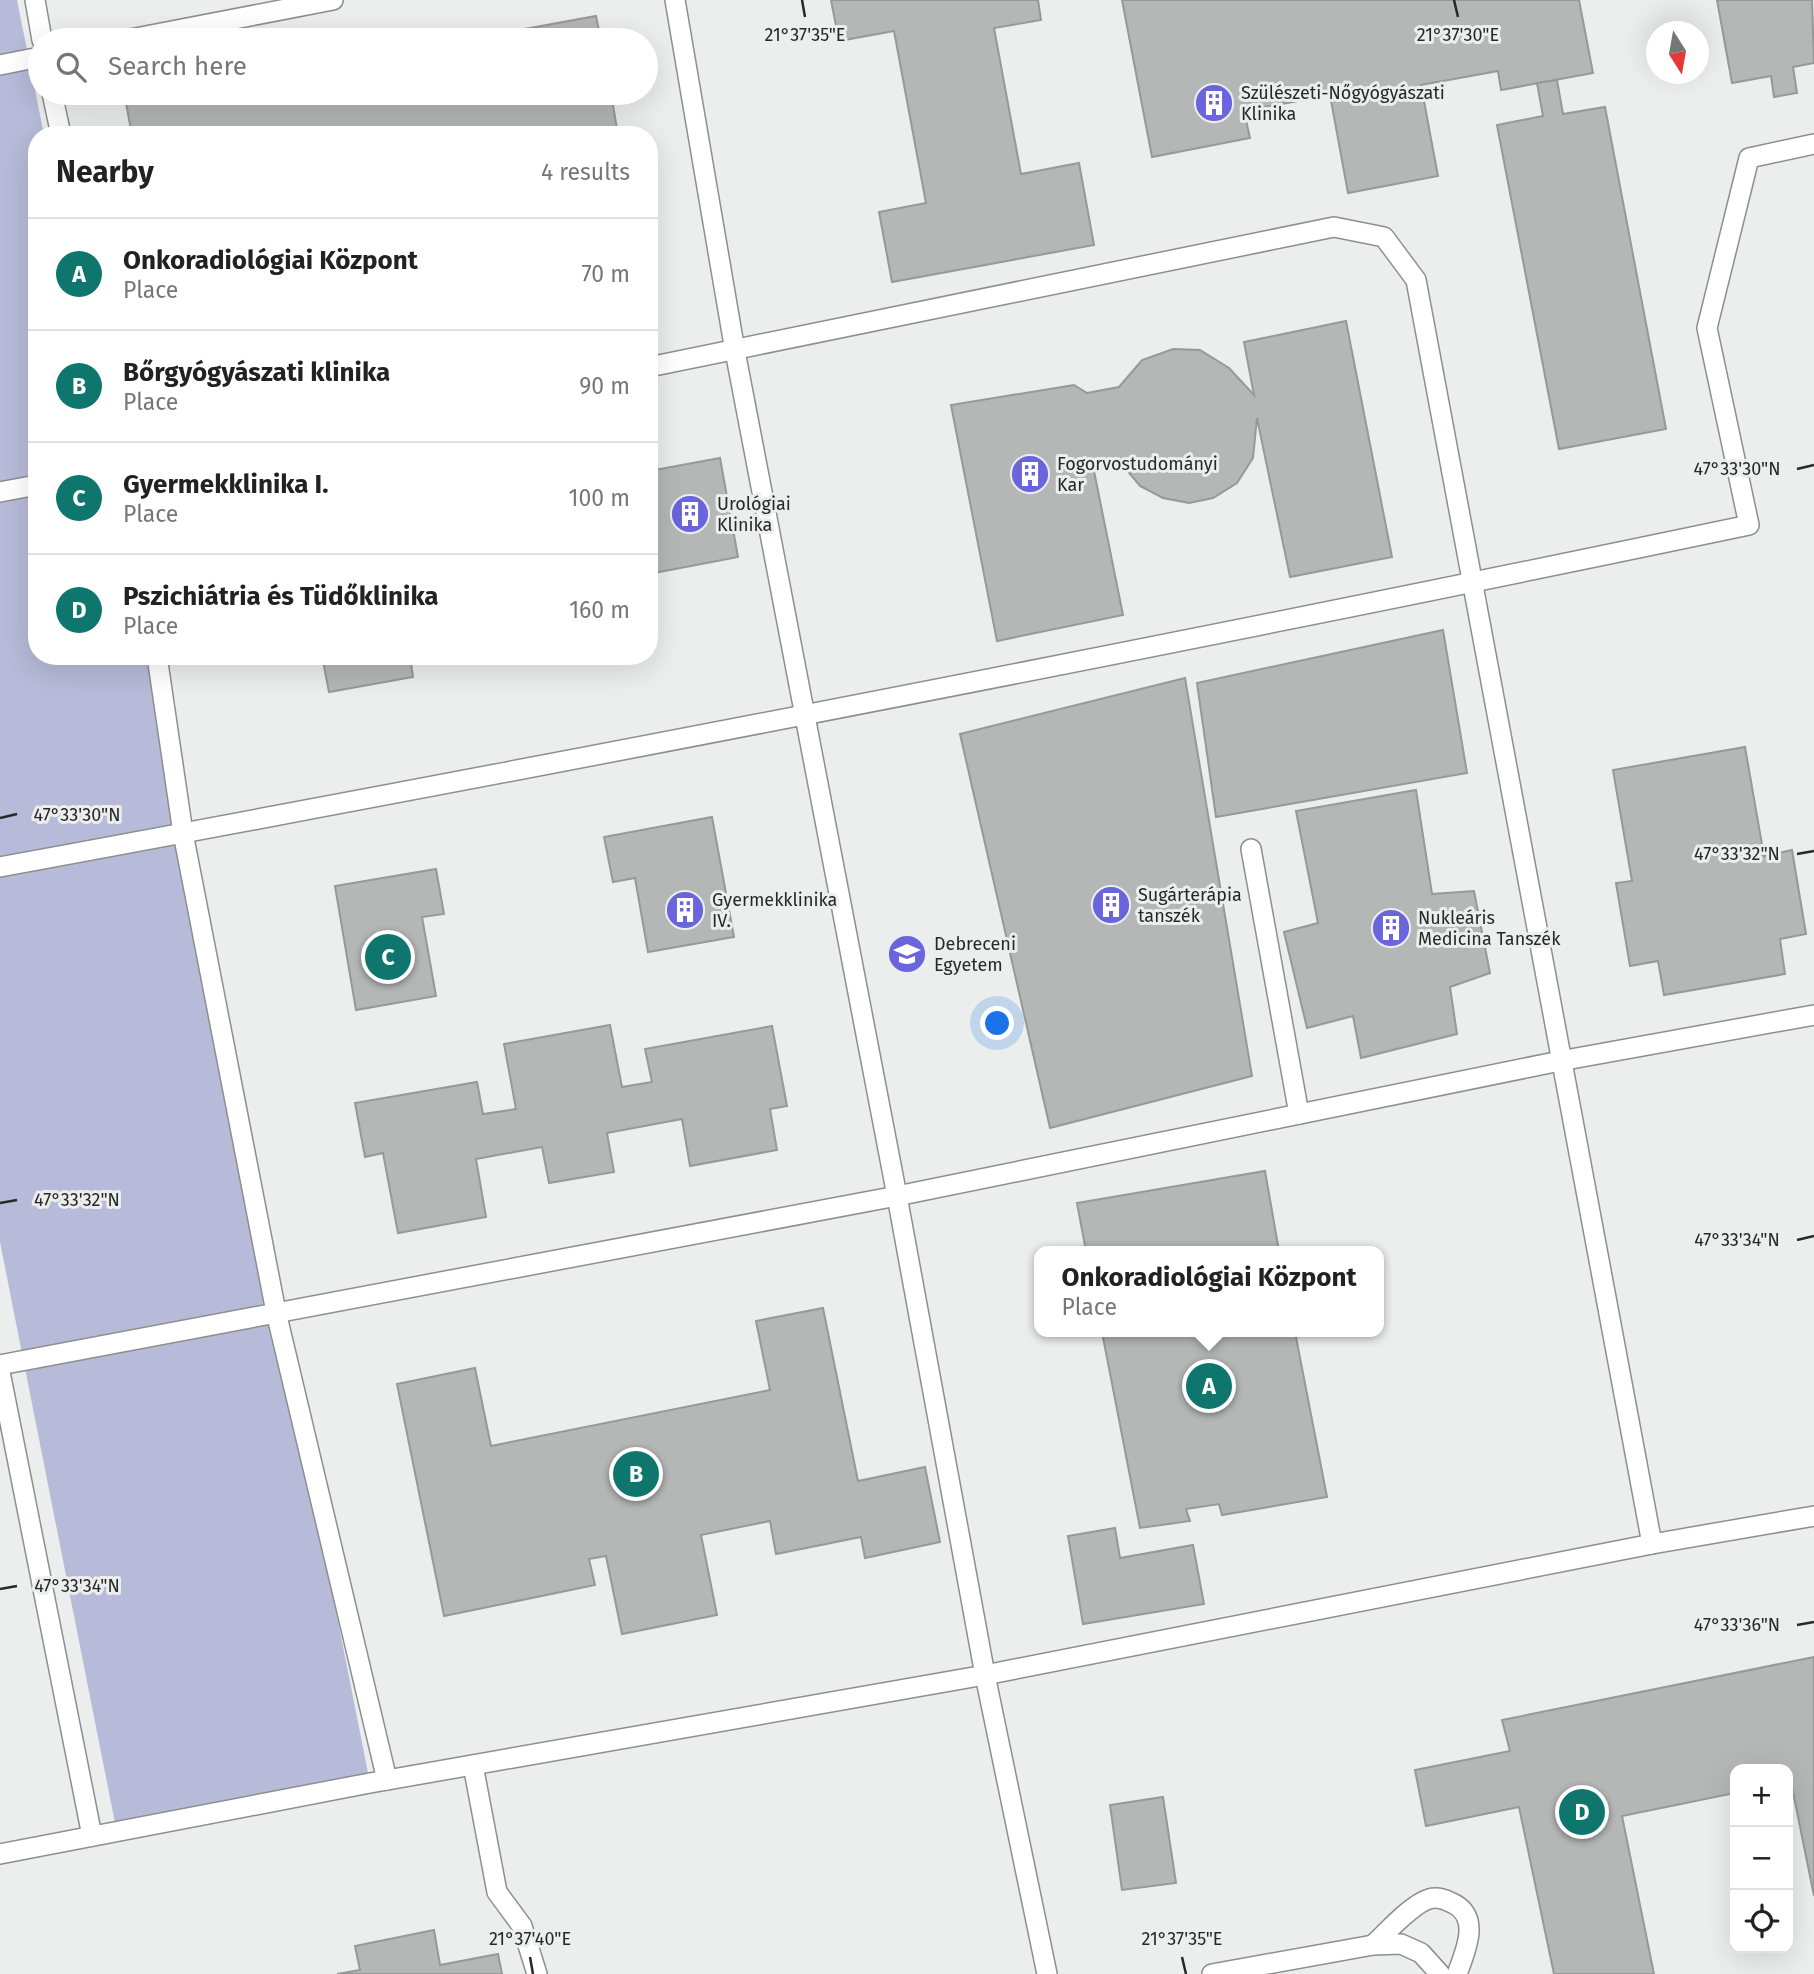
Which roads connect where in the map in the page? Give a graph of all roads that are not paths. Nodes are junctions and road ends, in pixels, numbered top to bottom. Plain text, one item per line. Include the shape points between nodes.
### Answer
1 (35, 0) edge
2 (332, 0) edge
3 (675, 0) edge
4 (40, 28) edge
5 (187, 28) edge
6 (28, 59) edge
7 (0, 65) edge
8 (55, 105) edge
9 (59, 126) edge
10 (1814, 144) edge
11 (735, 351) junction
12 (658, 365) edge
13 (28, 487) edge
14 (0, 492) edge
15 (1472, 583) junction
16 (158, 665) edge
17 (804, 715) junction
18 (183, 833) junction
19 (1251, 849) dead end
20 (0, 867) edge
21 (1814, 1015) edge
22 (1560, 1061) junction
23 (1299, 1114) junction
24 (897, 1196) junction
25 (276, 1311) junction
26 (0, 1365) edge
27 (0, 1372) edge
28 (1814, 1516) edge
29 (1652, 1544) junction
30 (985, 1675) junction
31 (473, 1765) junction
32 (387, 1780) junction
33 (92, 1836) junction
34 (0, 1854) edge
35 (1373, 1945) junction
36 (537, 1974) edge
37 (1047, 1974) edge
38 (1212, 1974) edge
39 (1440, 1974) edge
40 (1457, 1974) edge

1 - 4 lane
2 - 5 lane
3 - 11 lane
6 - 7 lane
8 - 9 lane
10 - 15 lane via 1749,158 1707,328 1749,525
11 - 12 lane
11 - 15 lane via 1334,227 1384,237 1416,280
11 - 17 lane
13 - 14 lane
15 - 17 lane
15 - 22 lane
16 - 18 lane
17 - 18 lane
17 - 24 lane
18 - 20 lane
18 - 25 lane
19 - 23 lane
21 - 22 lane
22 - 23 lane
22 - 29 lane
23 - 24 lane
24 - 25 lane
24 - 30 lane
25 - 26 lane
25 - 32 lane
27 - 33 lane
28 - 29 lane
29 - 30 lane
30 - 31 lane
30 - 37 lane
31 - 32 lane
31 - 36 lane via 497,1892 522,1926
32 - 33 lane
33 - 34 lane
35 - 38 lane
35 - 39 lane via 1401,1944 1421,1954
35 - 40 lane via 1416,1907 1429,1899 1443,1899 1457,1904 1470,1929

